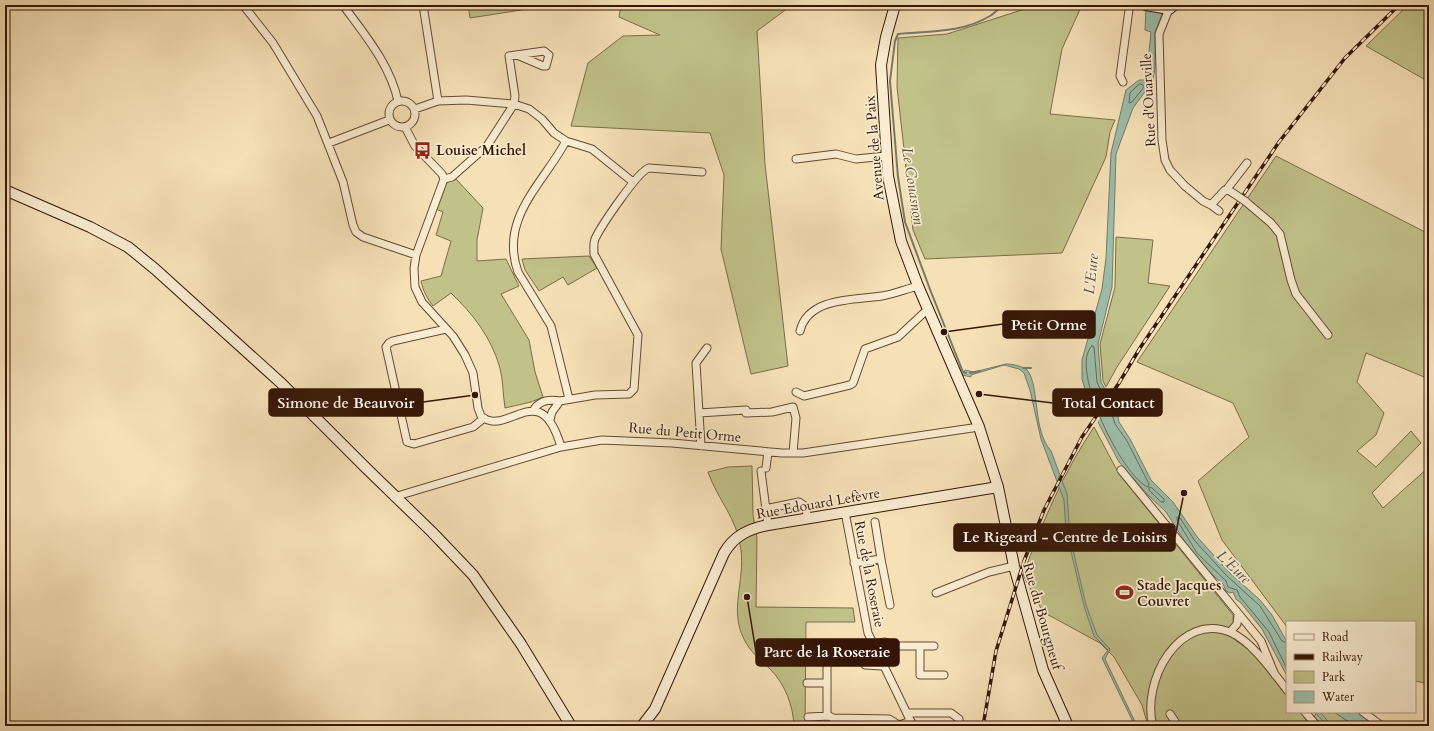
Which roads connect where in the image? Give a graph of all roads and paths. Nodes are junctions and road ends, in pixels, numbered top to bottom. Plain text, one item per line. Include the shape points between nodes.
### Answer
1 (243, 5) edge
2 (343, 5) edge
3 (423, 5) edge
4 (895, 5) edge
5 (1128, 5) edge
6 (1146, 5) edge
7 (1170, 8) edge
8 (517, 55) dead end
9 (1123, 82) dead end
10 (398, 101) junction
11 (438, 101) junction
12 (514, 104) junction
13 (414, 109) junction
14 (389, 120) junction
15 (404, 127) junction
16 (566, 142) junction
17 (329, 143) junction
18 (886, 156) junction
19 (796, 159) dead end
20 (1247, 163) dead end
21 (702, 172) dead end
22 (444, 179) junction
23 (633, 182) junction
24 (5, 190) edge
25 (1228, 190) junction
26 (1211, 205) junction
27 (1219, 212) dead end
28 (416, 255) junction
29 (918, 286) junction
30 (928, 309) junction
31 (446, 329) junction
32 (800, 331) dead end
33 (1328, 334) dead end
34 (706, 348) dead end
35 (956, 374) joint
36 (796, 392) dead end
37 (569, 399) junction
38 (560, 401) junction
39 (534, 411) junction
40 (700, 413) junction
41 (484, 418) junction
42 (550, 420) junction
43 (979, 427) junction
44 (701, 446) junction
45 (561, 447) junction
46 (768, 452) junction
47 (793, 453) junction
48 (1121, 470) dead end
49 (998, 487) junction
50 (394, 496) junction
51 (766, 509) junction
52 (845, 512) junction
53 (808, 518) junction
54 (875, 522) dead end
55 (768, 525) junction
56 (881, 559) junction
57 (854, 563) junction
58 (1014, 566) junction
59 (936, 593) dead end
60 (890, 605) dead end
61 (1238, 615) junction
62 (1230, 632) junction
63 (873, 644) junction
64 (920, 646) junction
65 (934, 646) dead end
66 (807, 648) dead end
67 (830, 650) junction
68 (882, 666) junction
69 (944, 675) dead end
70 (1275, 675) junction
71 (807, 683) dead end
72 (827, 683) junction
73 (1286, 689) edge
74 (1306, 713) edge
75 (1364, 713) edge
76 (908, 714) junction
77 (1170, 714) dead end
78 (829, 716) junction
79 (808, 718) dead end
80 (912, 723) edge
81 (571, 726) edge
82 (642, 726) edge
83 (960, 726) edge
84 (1068, 726) edge
85 (1153, 726) edge
86 (1178, 726) edge
87 (1317, 726) edge
88 (1382, 726) edge

1 - 17 street via 273,43 317,116
2 - 10 street via 378,54 396,90
3 - 11 street
4 - 18 street, Avenue de la Paix via 881,65
5 - 9 street via 1120,76
6 - 7 street
7 - 26 street, Rue d'Ouarville via 1159,34 1162,140 1165,160 1170,170 1185,186
8 - 12 street via 509,56
10 - 13 street via 410,103
10 - 14 street via 390,106
11 - 12 street via 466,100
11 - 13 street
12 - 16 street via 538,115
12 - 22 street via 487,146 452,177
13 - 15 street via 414,118
14 - 15 street via 396,126
14 - 17 street
15 - 22 street via 415,146
16 - 23 street via 592,149
16 - 37 street via 523,206 513,240 518,272 551,326
17 - 28 street via 344,182 356,232
18 - 19 street via 856,159 836,154
18 - 29 street, Avenue de la Paix via 891,200
20 - 25 street
21 - 23 street via 649,168
22 - 28 street
23 - 37 street via 595,239 593,246 598,263 638,335 634,389 629,394
24 - 50 street via 90,227 132,251 155,269 281,383
25 - 26 street
25 - 33 street, bridge via 1245,201 1280,234 1296,294
26 - 27 street, Rue d'Ouarville
28 - 31 street via 414,278 418,295
29 - 30 street, Avenue de la Paix
29 - 32 street via 883,296 831,302 802,321
30 - 35 street, Avenue de la Paix
30 - 36 street via 898,337 865,349 850,385 804,396
31 - 41 street via 460,346 470,366 478,408
31 - 41 street via 393,341 386,347 407,442 414,444 473,428
34 - 40 street via 696,363
35 - 43 street, Rue du Bourgneuf
37 - 38 street
38 - 39 street via 545,401
38 - 42 street
39 - 41 street via 497,421
39 - 42 street
40 - 44 street
40 - 47 street via 746,410 746,413 772,412 793,406 796,418
42 - 45 street
43 - 47 street, Rue du Petit Orme
43 - 49 street, Rue du Bourgneuf
44 - 45 street, Rue du Petit Orme via 602,440
44 - 46 street, Rue du Petit Orme
45 - 50 street, Rue du Petit Orme
46 - 47 street, Rue du Petit Orme
46 - 51 street via 764,469
48 - 61 street
49 - 52 street, Rue Edouard Lefèvre
49 - 58 street, Rue du Bourgneuf
50 - 81 street via 473,575 521,644
51 - 53 street via 799,502 805,506
51 - 55 street
52 - 53 street, Rue Edouard Lefèvre
52 - 57 street, Rue de la Roseraie
53 - 55 street, Rue Edouard Lefèvre
54 - 56 street
55 - 82 street, Rue Edouard Lefèvre via 745,532 728,546 655,709
56 - 57 street
56 - 60 street
57 - 63 street, Rue de la Roseraie via 864,619
58 - 59 street via 989,572
58 - 84 street, Rue du Bourgneuf via 1043,670
61 - 62 street via 1237,624
61 - 70 street via 1261,641
62 - 70 street via 1245,641
62 - 85 street via 1199,631 1181,640 1173,648 1161,665 1152,690 1150,703
63 - 64 street via 885,642 898,646
63 - 68 street, Rue de la Roseraie
64 - 65 street
64 - 69 street via 920,675
66 - 67 street
67 - 68 street via 852,648 865,664
67 - 72 street via 827,655
68 - 76 street, Rue de la Roseraie
70 - 73 street
71 - 72 street
72 - 78 street
74 - 87 street
75 - 88 street
76 - 80 street, Rue de la Roseraie
76 - 83 street via 951,713 959,719
77 - 86 street
78 - 79 street
78 - 80 street via 889,719 899,725

